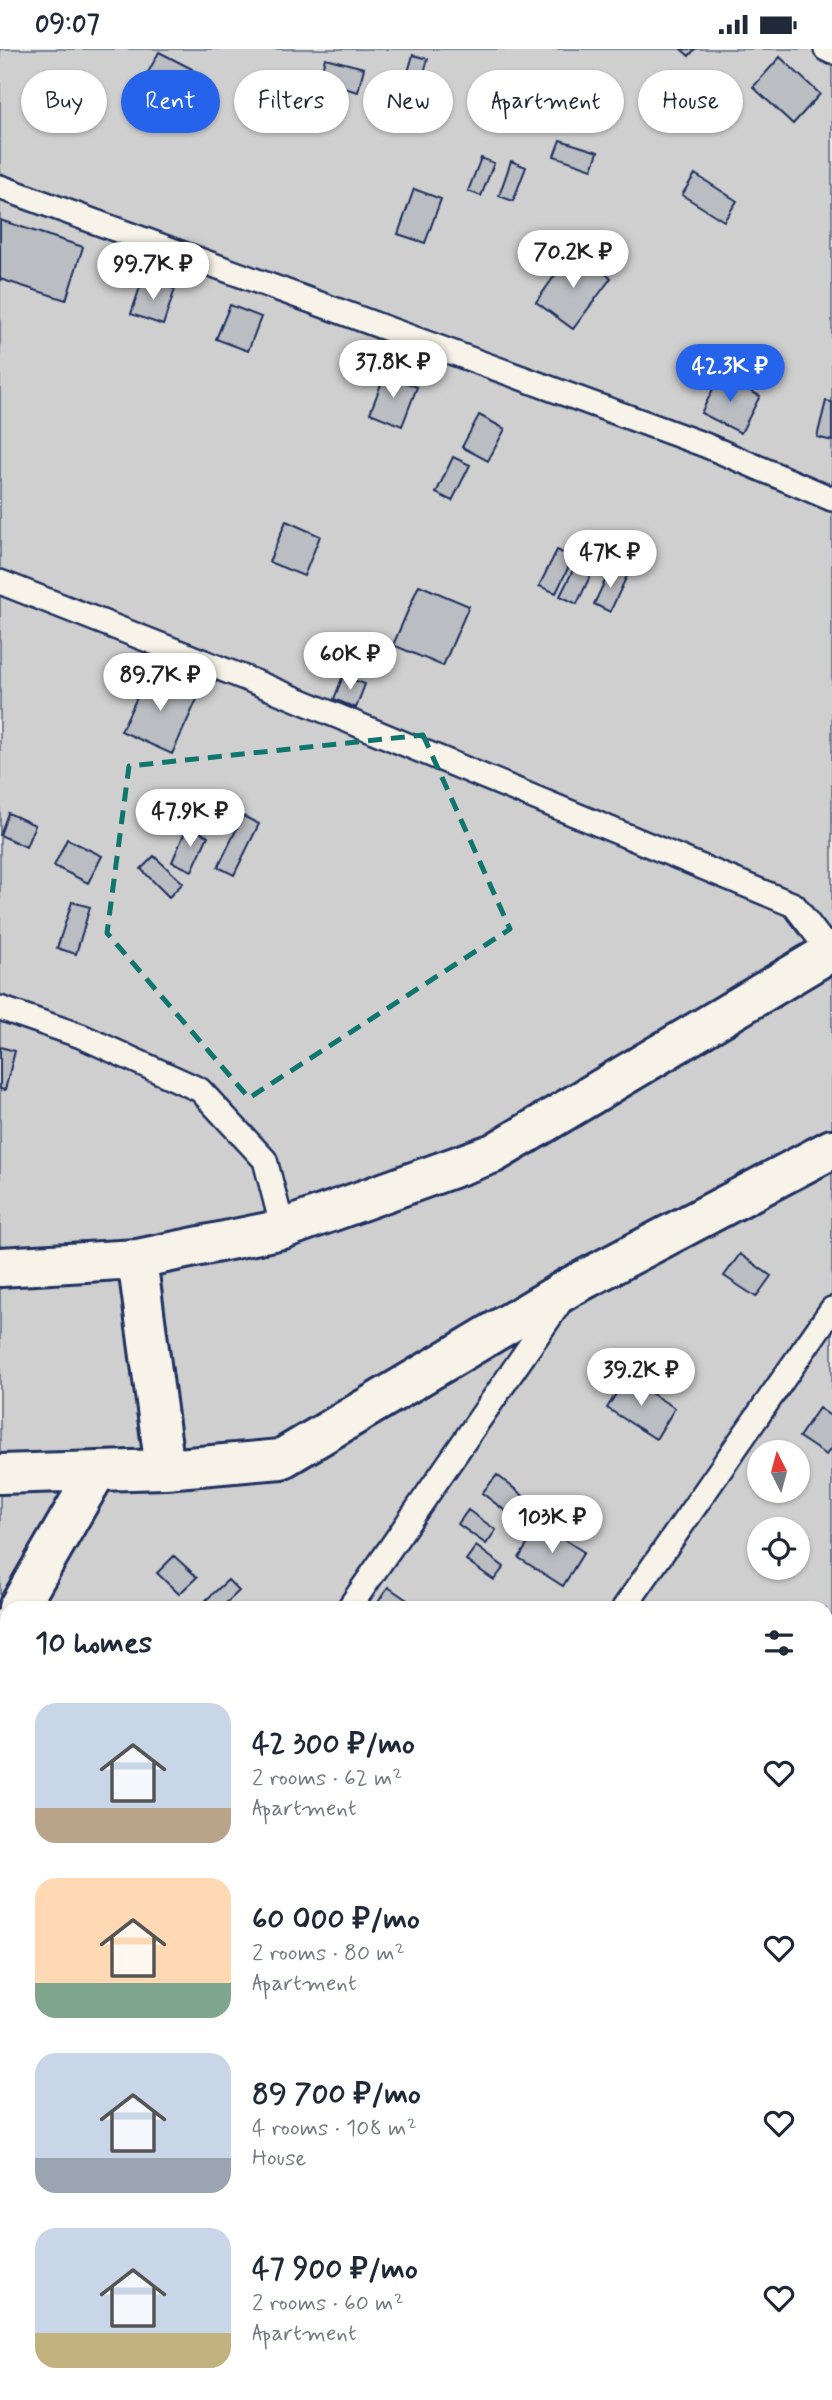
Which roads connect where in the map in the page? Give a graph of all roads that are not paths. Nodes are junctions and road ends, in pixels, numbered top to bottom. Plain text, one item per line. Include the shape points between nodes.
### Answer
1 (826, 49) edge
2 (832, 52) edge
3 (0, 187) edge
4 (832, 499) edge
5 (0, 582) edge
6 (831, 952) edge
7 (0, 1008) edge
8 (832, 1149) edge
9 (283, 1229) junction
10 (137, 1259) junction
11 (0, 1267) edge
12 (570, 1287) junction
13 (832, 1309) edge
14 (165, 1469) junction
15 (97, 1471) junction
16 (0, 1474) edge
17 (22, 1601) edge
18 (354, 1601) edge
19 (629, 1601) edge

1 - 2 lane
3 - 4 lane via 705,445
5 - 6 lane via 794,905
6 - 9 street via 494,1153
7 - 9 lane via 81,1036 200,1090 265,1160
8 - 12 street
9 - 10 street
10 - 11 street
10 - 14 street
12 - 14 street via 281,1459
12 - 18 lane
13 - 19 lane
14 - 15 street
15 - 16 street
15 - 17 street

